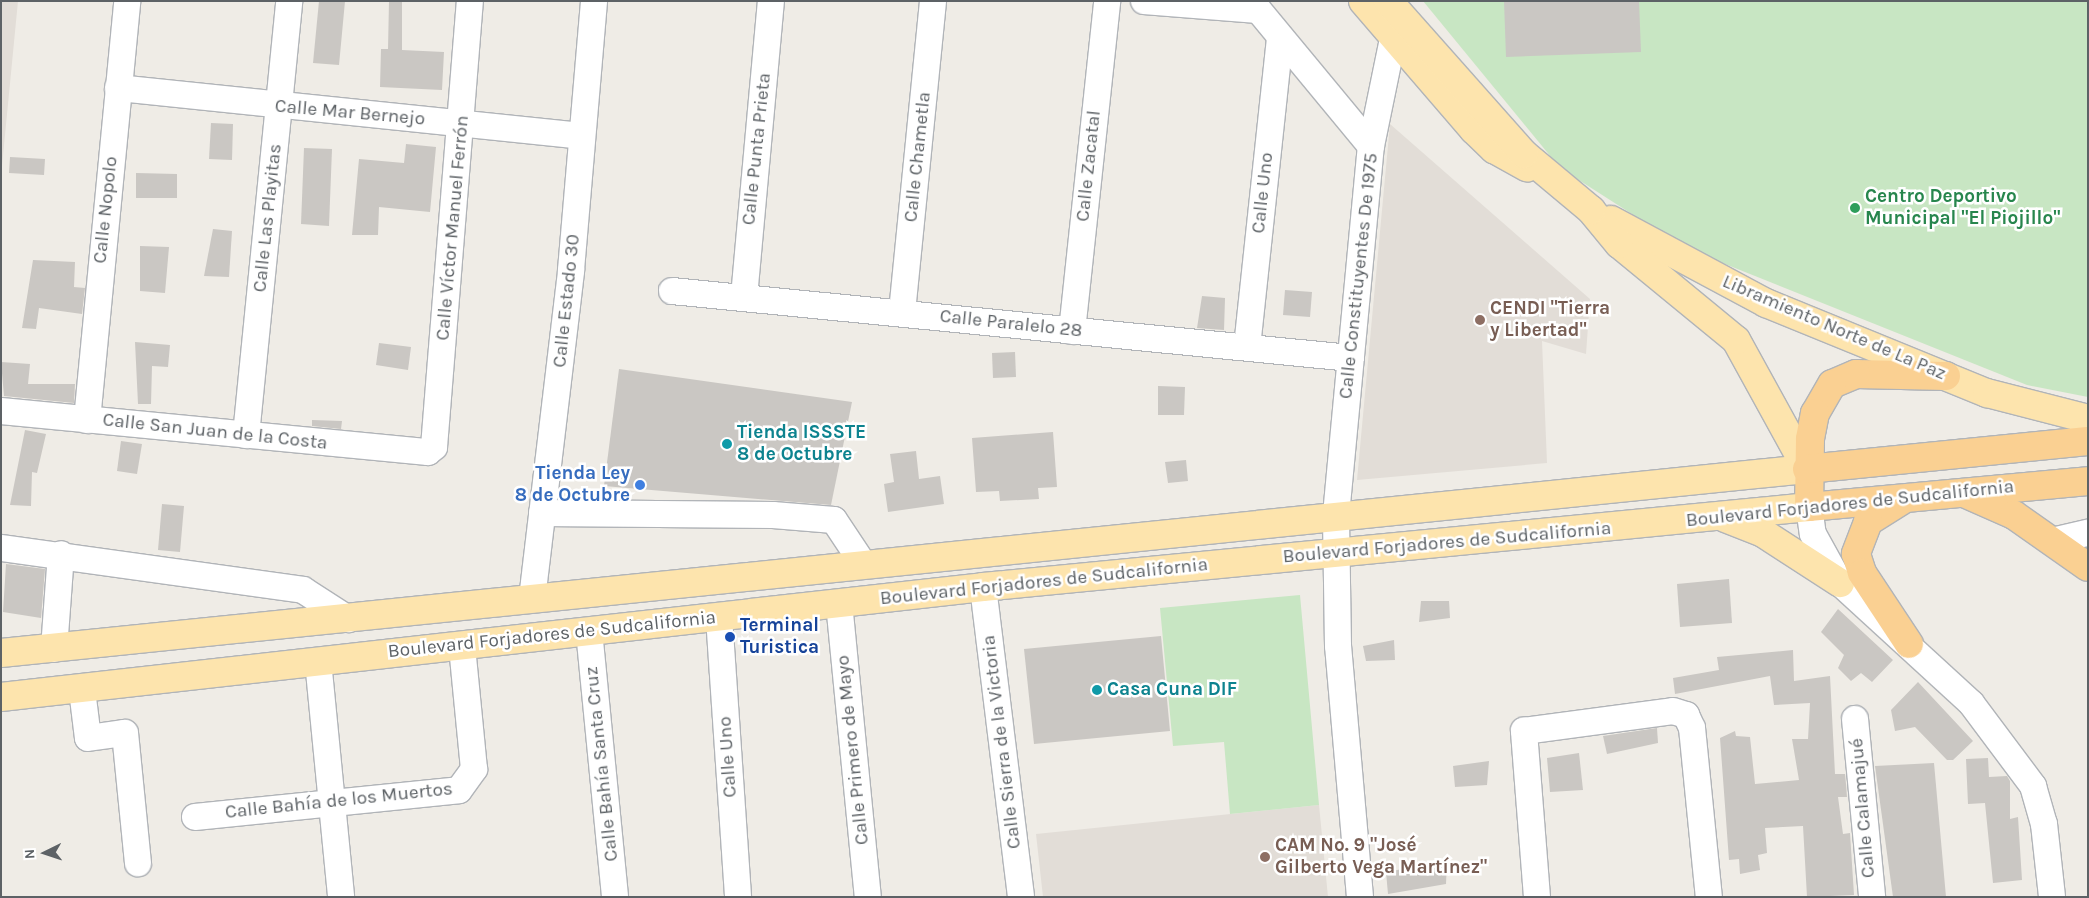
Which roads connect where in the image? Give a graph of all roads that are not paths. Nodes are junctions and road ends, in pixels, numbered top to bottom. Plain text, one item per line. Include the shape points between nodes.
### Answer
1 (127, 1) edge
2 (289, 1) edge
3 (470, 1) edge
4 (594, 1) edge
5 (771, 1) edge
6 (933, 1) edge
7 (1107, 1) edge
8 (1144, 1) edge
9 (1363, 1) edge
10 (1388, 1) edge
11 (1254, 6) edge
12 (1280, 39) junction
13 (1392, 39) junction
14 (118, 88) junction
15 (279, 106) junction
16 (462, 123) junction
17 (582, 136) junction
18 (1371, 146) junction
19 (1548, 175) junction
20 (1592, 210) junction
21 (672, 290) dead end
22 (744, 296) junction
23 (902, 312) junction
24 (1072, 331) junction
25 (1247, 347) junction
26 (1351, 358) junction
27 (1946, 376) junction
28 (1, 411) edge
29 (2088, 419) edge
30 (86, 420) junction
31 (246, 434) junction
32 (2088, 441) edge
33 (428, 452) joint
34 (1807, 469) junction
35 (2088, 481) edge
36 (1961, 492) junction
37 (1904, 499) junction
38 (1809, 507) junction
39 (542, 513) junction
40 (1336, 515) junction
41 (1721, 516) junction
42 (2088, 533) edge
43 (2050, 538) junction
44 (1, 548) edge
45 (1335, 552) junction
46 (61, 554) junction
47 (864, 565) junction
48 (2088, 567) edge
49 (1840, 583) junction
50 (983, 587) junction
51 (532, 599) junction
52 (839, 603) junction
53 (719, 616) junction
54 (348, 619) junction
55 (589, 631) junction
56 (1910, 644) junction
57 (462, 647) junction
58 (54, 649) junction
59 (1, 653) edge
60 (318, 661) junction
61 (82, 690) junction
62 (1, 697) edge
63 (1855, 719) dead end
64 (332, 802) junction
65 (195, 817) dead end
66 (138, 863) dead end
67 (340, 897) edge
68 (615, 897) edge
69 (738, 897) edge
70 (868, 897) edge
71 (1021, 897) edge
72 (1360, 897) edge
73 (1537, 897) edge
74 (1709, 897) edge
75 (1872, 897) edge
76 (2052, 897) edge

1 - 14 street, Calle Nopolo
2 - 15 street, Calle Las Playitas
3 - 16 street, Calle Víctor Manuel Ferrón
4 - 17 street, Calle Estado 30
5 - 22 street, Calle Punta Prieta
6 - 23 street, Calle Chametla
7 - 24 street, Calle Zacatal
8 - 11 street
9 - 13 main road
10 - 19 main road, Libramiento Norte de La Paz via 1524,154
11 - 12 street
12 - 18 street
12 - 25 street, Calle Uno
13 - 18 street, Calle Constituyentes De 1975
13 - 19 main road via 1494,149
14 - 15 street, Calle Mar Bernejo
14 - 30 street, Calle Nopolo
15 - 16 street, Calle Mar Bernejo
15 - 31 street, Calle Las Playitas
16 - 17 street, Calle Mar Bernejo
16 - 33 street, Calle Víctor Manuel Ferrón via 434,447
17 - 39 street, Calle Estado 30 via 572,270
18 - 26 street, Calle Constituyentes De 1975
19 - 20 main road, Libramiento Norte de La Paz
20 - 27 main road, Libramiento Norte de La Paz via 1766,303
20 - 34 main road, Libramiento Norte de La Paz via 1619,244 1736,340
21 - 22 street, Calle Paralelo 28
22 - 23 street, Calle Paralelo 28
23 - 24 street, Calle Paralelo 28
24 - 25 street, Calle Paralelo 28
25 - 26 street, Calle Paralelo 28
26 - 40 street, Calle Constituyentes De 1975
27 - 29 main road, Libramiento Norte de La Paz via 2021,404
27 - 34 highway via 1856,374 1832,384 1815,413
28 - 30 street, Calle San Juan de la Costa
30 - 31 street, Calle San Juan de la Costa
31 - 33 street, Calle San Juan de la Costa
32 - 34 highway, Boulevard Forjadores de Sudcalifornia
34 - 38 highway
34 - 40 main road, Boulevard Forjadores de Sudcalifornia
35 - 36 highway, Boulevard Forjadores de Sudcalifornia
36 - 37 highway, Boulevard Forjadores de Sudcalifornia
36 - 43 highway via 1995,505
37 - 38 highway, Boulevard Forjadores de Sudcalifornia
37 - 56 highway via 1868,522 1856,554 1862,573
38 - 41 main road, Boulevard Forjadores de Sudcalifornia
38 - 49 street via 1813,534
39 - 47 street via 773,515 834,520
39 - 51 street, Calle Estado 30
40 - 45 street
40 - 47 main road, Boulevard Forjadores de Sudcalifornia
41 - 45 main road, Boulevard Forjadores de Sudcalifornia
41 - 49 main road via 1763,533
42 - 43 street
43 - 48 highway
44 - 46 street
45 - 50 main road, Boulevard Forjadores de Sudcalifornia
45 - 72 street via 1338,646
46 - 54 street via 303,590
46 - 58 street
47 - 51 main road, Boulevard Forjadores de Sudcalifornia
49 - 56 street
50 - 52 main road, Boulevard Forjadores de Sudcalifornia
50 - 71 street, Calle Sierra de la Victoria
51 - 54 main road, Boulevard Forjadores de Sudcalifornia
52 - 53 main road, Boulevard Forjadores de Sudcalifornia
52 - 70 street, Calle Primero de Mayo
53 - 55 main road, Boulevard Forjadores de Sudcalifornia
53 - 69 street, Calle Uno
54 - 58 main road, Boulevard Forjadores de Sudcalifornia
55 - 57 main road, Boulevard Forjadores de Sudcalifornia
55 - 68 street, Calle Bahía Santa Cruz
56 - 76 street via 1971,703 2033,786 2044,824
57 - 60 main road, Boulevard Forjadores de Sudcalifornia
57 - 64 street, Calle Bahía de los Muertos via 474,769 459,790
58 - 59 main road, Boulevard Forjadores de Sudcalifornia
60 - 61 main road, Boulevard Forjadores de Sudcalifornia
60 - 64 street
61 - 62 main road, Boulevard Forjadores de Sudcalifornia
61 - 66 street via 88,738 125,733
63 - 75 street, Calle Calamajué
64 - 65 street, Calle Bahía de los Muertos
64 - 67 street
73 - 74 street via 1524,731 1664,712 1686,715 1692,728

